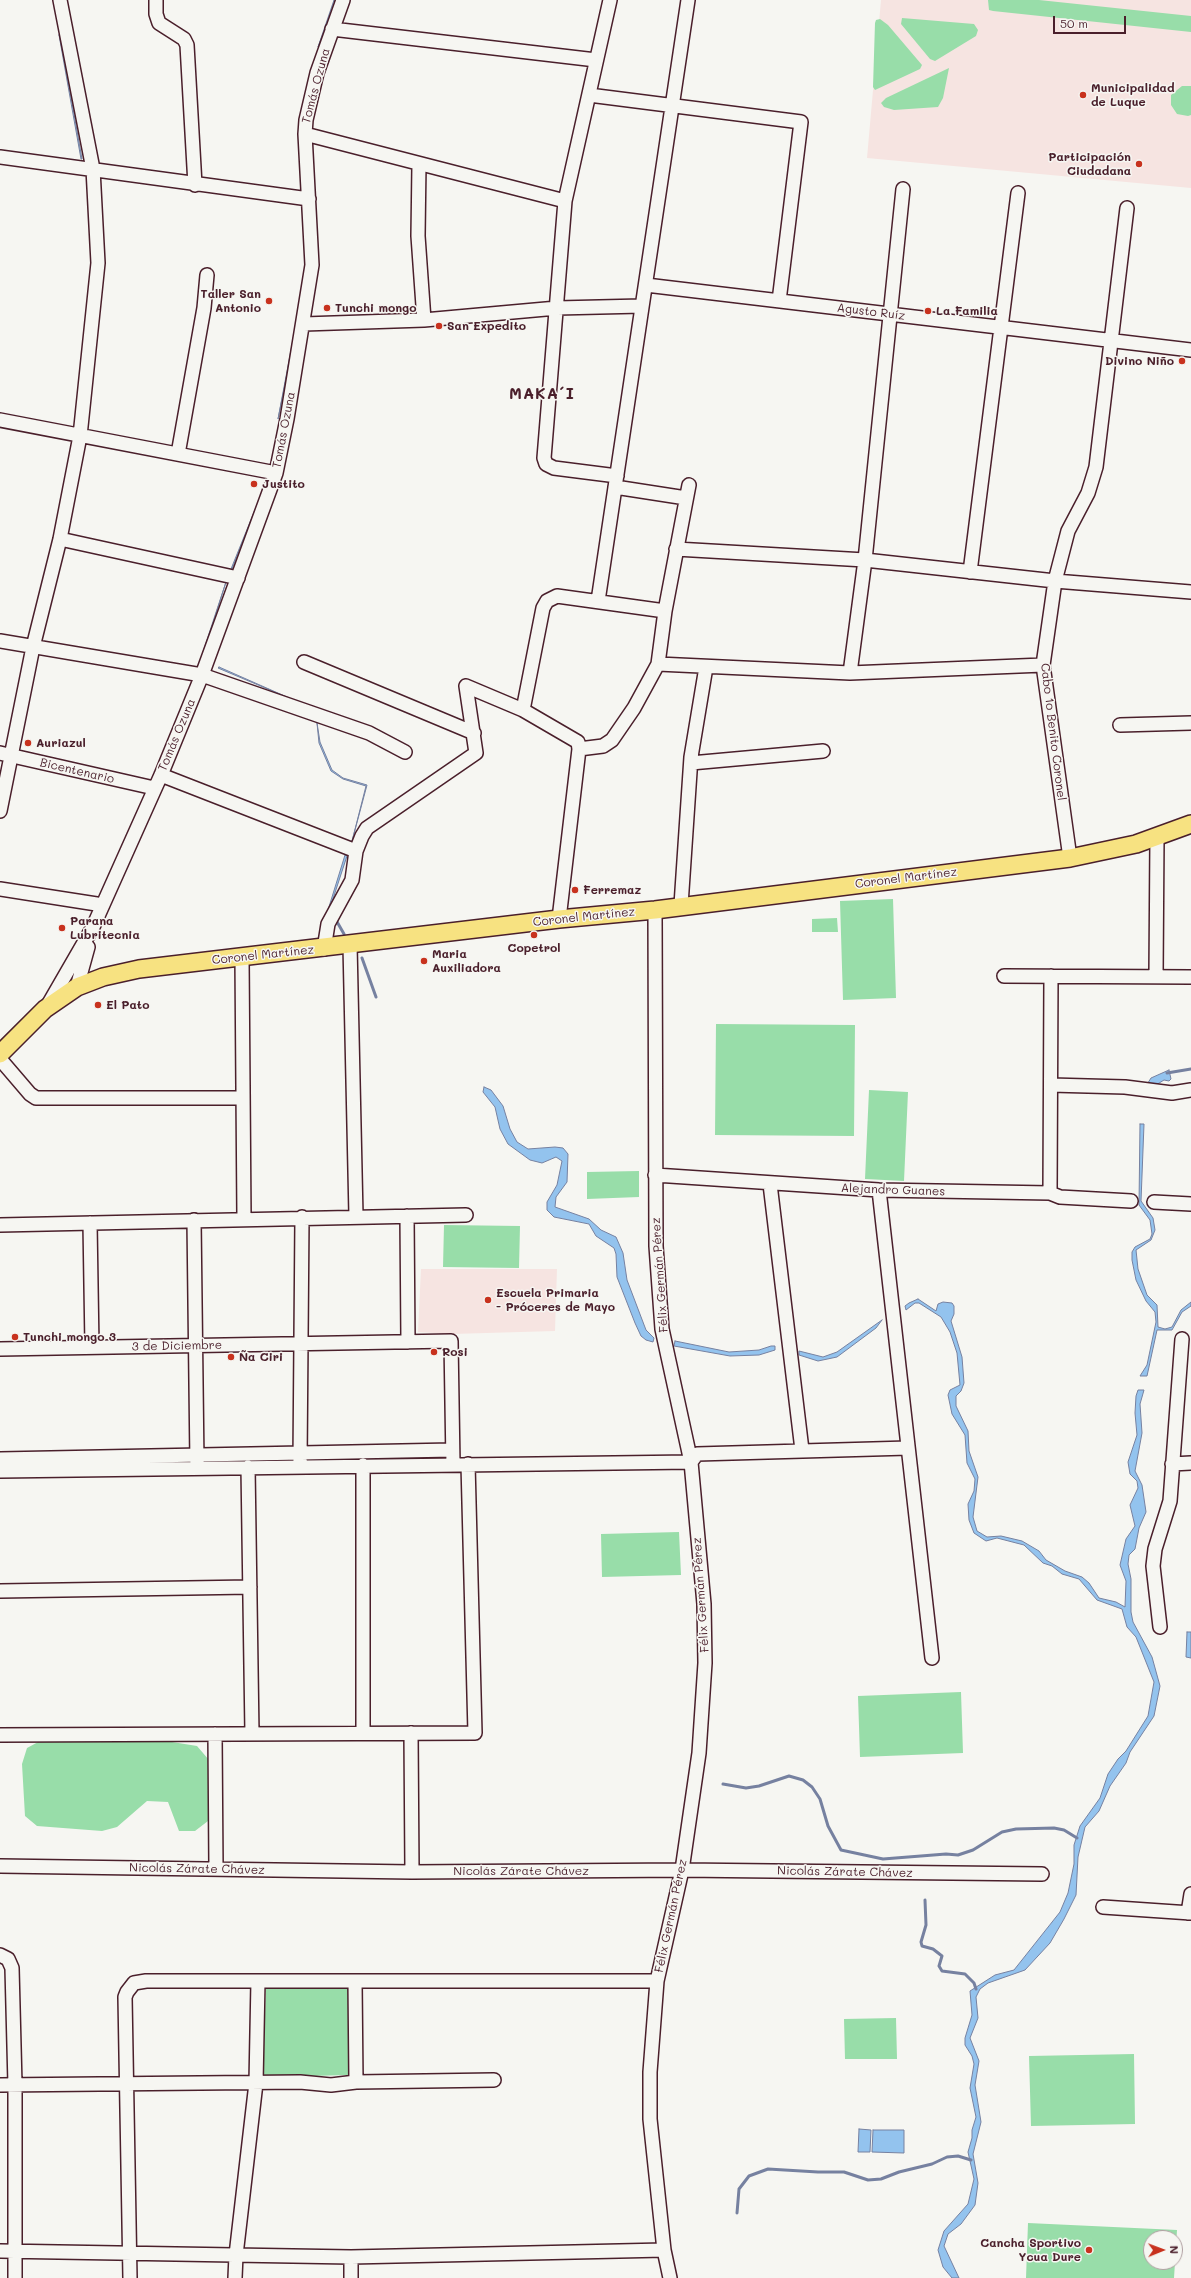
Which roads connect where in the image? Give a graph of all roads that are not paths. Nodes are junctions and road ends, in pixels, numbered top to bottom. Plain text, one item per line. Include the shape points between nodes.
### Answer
1 (60, 0) edge
2 (156, 0) edge
3 (343, 0) edge
4 (610, 0) edge
5 (688, 0) edge
6 (332, 29) junction
7 (596, 60) junction
8 (589, 95) junction
9 (672, 105) junction
10 (305, 134) junction
11 (0, 157) edge
12 (419, 164) junction
13 (93, 169) junction
14 (195, 185) junction
15 (903, 189) dead end
16 (1018, 193) dead end
17 (309, 199) junction
18 (565, 201) junction
19 (1127, 208) dead end
20 (207, 275) dead end
21 (646, 285) junction
22 (779, 301) junction
23 (642, 306) junction
24 (557, 308) junction
25 (890, 314) junction
26 (424, 320) junction
27 (304, 324) junction
28 (1001, 327) junction
29 (1112, 340) junction
30 (1191, 350) edge
31 (0, 420) edge
32 (80, 436) junction
33 (178, 454) junction
34 (276, 474) junction
35 (616, 482) junction
36 (689, 485) dead end
37 (686, 498) junction
38 (60, 539) junction
39 (676, 549) junction
40 (865, 560) junction
41 (970, 572) junction
42 (238, 578) junction
43 (1055, 581) junction
44 (1191, 592) edge
45 (598, 601) junction
46 (665, 611) junction
47 (0, 641) edge
48 (33, 647) junction
49 (304, 662) dead end
50 (658, 664) junction
51 (1042, 665) junction
52 (706, 666) junction
53 (850, 674) junction
54 (202, 675) junction
55 (522, 710) junction
56 (1191, 723) edge
57 (1120, 725) dead end
58 (474, 733) junction
59 (579, 749) junction
60 (823, 751) dead end
61 (405, 752) dead end
62 (5, 754) edge
63 (691, 763) junction
64 (161, 775) junction
65 (154, 788) junction
66 (0, 811) edge
67 (1191, 824) edge
68 (1157, 837) junction
69 (356, 851) junction
70 (1070, 858) junction
71 (0, 889) edge
72 (103, 904) junction
73 (681, 905) junction
74 (655, 910) junction
75 (559, 919) junction
76 (93, 928) junction
77 (350, 945) junction
78 (324, 949) junction
79 (242, 958) junction
80 (1004, 976) dead end
81 (1051, 976) junction
82 (1156, 976) junction
83 (1191, 977) edge
84 (77, 987) junction
85 (45, 1010) junction
86 (0, 1054) edge
87 (0, 1059) edge
88 (1051, 1085) junction
89 (1191, 1090) edge
90 (243, 1098) junction
91 (655, 1175) junction
92 (770, 1184) junction
93 (879, 1190) junction
94 (1050, 1193) junction
95 (1131, 1201) dead end
96 (1154, 1202) dead end
97 (1191, 1204) edge
98 (466, 1214) dead end
99 (356, 1216) junction
100 (408, 1216) junction
101 (302, 1217) junction
102 (244, 1218) junction
103 (194, 1220) junction
104 (90, 1223) junction
105 (0, 1225) edge
106 (1182, 1340) dead end
107 (408, 1342) junction
108 (301, 1344) junction
109 (195, 1346) junction
110 (92, 1347) junction
111 (0, 1349) edge
112 (908, 1448) junction
113 (452, 1450) junction
114 (802, 1450) junction
115 (0, 1459) edge
116 (300, 1460) junction
117 (197, 1461) junction
118 (691, 1462) junction
119 (1191, 1463) edge
120 (453, 1464) junction
121 (468, 1464) junction
122 (1172, 1464) junction
123 (363, 1465) junction
124 (248, 1467) junction
125 (0, 1471) edge
126 (250, 1587) junction
127 (0, 1592) edge
128 (1160, 1627) dead end
129 (932, 1658) dead end
130 (363, 1733) junction
131 (410, 1733) junction
132 (0, 1734) edge
133 (215, 1734) junction
134 (252, 1734) junction
135 (0, 1866) edge
136 (216, 1869) junction
137 (682, 1870) junction
138 (412, 1872) junction
139 (1042, 1874) dead end
140 (1191, 1894) edge
141 (1103, 1906) dead end
142 (1190, 1913) edge
143 (0, 1954) edge
144 (258, 1981) junction
145 (355, 1981) junction
146 (657, 1981) junction
147 (494, 2080) dead end
148 (356, 2082) junction
149 (256, 2083) junction
150 (126, 2084) junction
151 (0, 2085) edge
152 (15, 2085) junction
153 (664, 2250) junction
154 (0, 2251) edge
155 (15, 2251) junction
156 (130, 2253) junction
157 (236, 2255) junction
158 (351, 2257) junction
159 (15, 2278) edge
160 (130, 2278) edge
161 (235, 2278) edge
162 (351, 2278) edge
163 (670, 2278) edge

1 - 13 street
2 - 14 street via 159,23 184,39 187,45
3 - 6 street, Tomás Ozuna
4 - 7 street
5 - 9 street
6 - 7 street
6 - 10 street, Tomás Ozuna via 312,93
7 - 8 street
8 - 9 street
8 - 18 street
9 - 21 street
9 - 22 street via 800,122
10 - 12 street
10 - 17 street, Tomás Ozuna
11 - 13 street
12 - 18 street
12 - 26 street via 418,236
13 - 14 street
13 - 32 street via 98,263
14 - 17 street
15 - 25 street
16 - 28 street
17 - 27 street, Tomás Ozuna via 312,265
18 - 24 street
19 - 29 street, Cabo 1o Benito Coronel
20 - 33 street via 204,308
21 - 22 street, Agusto Ruíz
21 - 23 street
22 - 25 street, Agusto Ruíz
23 - 24 street
23 - 35 street
24 - 26 street
24 - 35 street via 544,460 548,466 554,468
25 - 28 street, Agusto Ruíz
25 - 40 street
26 - 27 street
27 - 34 street, Tomás Ozuna
28 - 29 street, Agusto Ruíz
28 - 41 street
29 - 30 street, Agusto Ruíz
29 - 43 street, Cabo 1o Benito Coronel via 1096,467 1088,493 1068,532
31 - 32 street
32 - 33 street
32 - 38 street
33 - 34 street
34 - 42 street, Tomás Ozuna
35 - 37 street
35 - 45 street
36 - 37 street
37 - 39 street
38 - 42 street
38 - 48 street
39 - 40 street
39 - 46 street
40 - 41 street
40 - 53 street
41 - 43 street
42 - 54 street, Tomás Ozuna
43 - 44 street
43 - 51 street, Cabo 1o Benito Coronel
45 - 46 street
45 - 55 street via 557,596 548,601 543,608
46 - 50 street
47 - 48 street
48 - 54 street
48 - 62 street
49 - 58 street
50 - 52 street
50 - 59 street via 634,708 612,740 604,746
51 - 53 street
51 - 70 street, Cabo 1o Benito Coronel
52 - 53 street
52 - 63 street
54 - 61 street via 369,733
54 - 64 street, Tomás Ozuna
55 - 58 street via 466,686
55 - 59 street via 578,742
56 - 57 street
58 - 69 street via 477,749 474,756 367,828
59 - 75 street
60 - 63 street
62 - 65 street, Bicentenario
62 - 66 street
63 - 73 street
64 - 65 street, Tomás Ozuna
64 - 69 street
65 - 72 street, Tomás Ozuna
67 - 68 main road, Coronel Martínez
68 - 70 main road, Coronel Martínez
68 - 82 street
69 - 78 street via 352,880 328,924
70 - 73 main road, Coronel Martínez
71 - 72 street
72 - 76 street, Tomás Ozuna
73 - 74 main road, Coronel Martínez
74 - 75 main road, Coronel Martínez
74 - 91 street, Félix Germán Pérez
75 - 77 main road, Coronel Martínez
76 - 84 street, Tomás Ozuna
76 - 85 street, Tomás Ozuna
77 - 78 main road, Coronel Martínez
77 - 99 street
78 - 79 main road, Coronel Martínez
79 - 84 main road, Coronel Martínez via 139,969 103,977
79 - 90 street
80 - 81 street
81 - 82 street
81 - 88 street
82 - 83 street
84 - 85 main road, Coronel Martínez
85 - 86 main road, Coronel Martínez
87 - 90 street via 36,1098
88 - 89 street via 1125,1087 1172,1093
88 - 94 street
90 - 102 street
91 - 92 street, Alejandro Guanes
91 - 118 street, Félix Germán Pérez via 656,1246 662,1329
92 - 93 street, Alejandro Guanes
92 - 114 street
93 - 94 street, Alejandro Guanes
93 - 112 street
94 - 95 street, Alejandro Guanes via 1060,1198
96 - 97 street
98 - 100 street
99 - 100 street
99 - 101 street
100 - 107 street
101 - 102 street
101 - 108 street
102 - 103 street
103 - 104 street
103 - 109 street
104 - 105 street
104 - 110 street
106 - 122 street
107 - 108 street, 3 de Diciembre
107 - 113 street, 3 de Diciembre via 451,1341
108 - 109 street, 3 de Diciembre
108 - 116 street
109 - 110 street, 3 de Diciembre
109 - 117 street
110 - 111 street, 3 de Diciembre
112 - 114 street
112 - 129 street
113 - 116 street
113 - 120 street
114 - 118 street via 697,1454
115 - 117 street
116 - 117 street
116 - 123 street
116 - 124 street
117 - 124 street
117 - 125 street
118 - 121 street
118 - 137 street, Félix Germán Pérez via 704,1604 706,1663 699,1753
119 - 122 street
120 - 121 street
120 - 123 street
121 - 131 street via 475,1733
122 - 128 street via 1168,1513 1153,1566
123 - 130 street
124 - 126 street
126 - 127 street
126 - 134 street
130 - 131 street
130 - 134 street
131 - 138 street
132 - 133 street
133 - 134 street
133 - 136 street
135 - 136 street, Nicolás Zárate Chávez
136 - 138 street, Nicolás Zárate Chávez
137 - 138 street, Nicolás Zárate Chávez
137 - 139 street, Nicolás Zárate Chávez
137 - 146 street, Félix Germán Pérez
140 - 142 street
141 - 142 street
143 - 152 street via 8,1959 12,1968
144 - 145 street
144 - 149 street
144 - 150 street via 146,1981 131,1985 125,1997
145 - 146 street
145 - 148 street
146 - 153 street, Félix Germán Pérez via 650,2072 650,2119
147 - 148 street
148 - 149 street via 332,2085
149 - 150 street
149 - 157 street
150 - 152 street
150 - 156 street
151 - 152 street
152 - 155 street
153 - 158 street
153 - 163 street, Félix Germán Pérez
154 - 155 street
155 - 156 street
155 - 159 street
156 - 157 street
156 - 160 street
157 - 158 street
157 - 161 street
158 - 162 street

